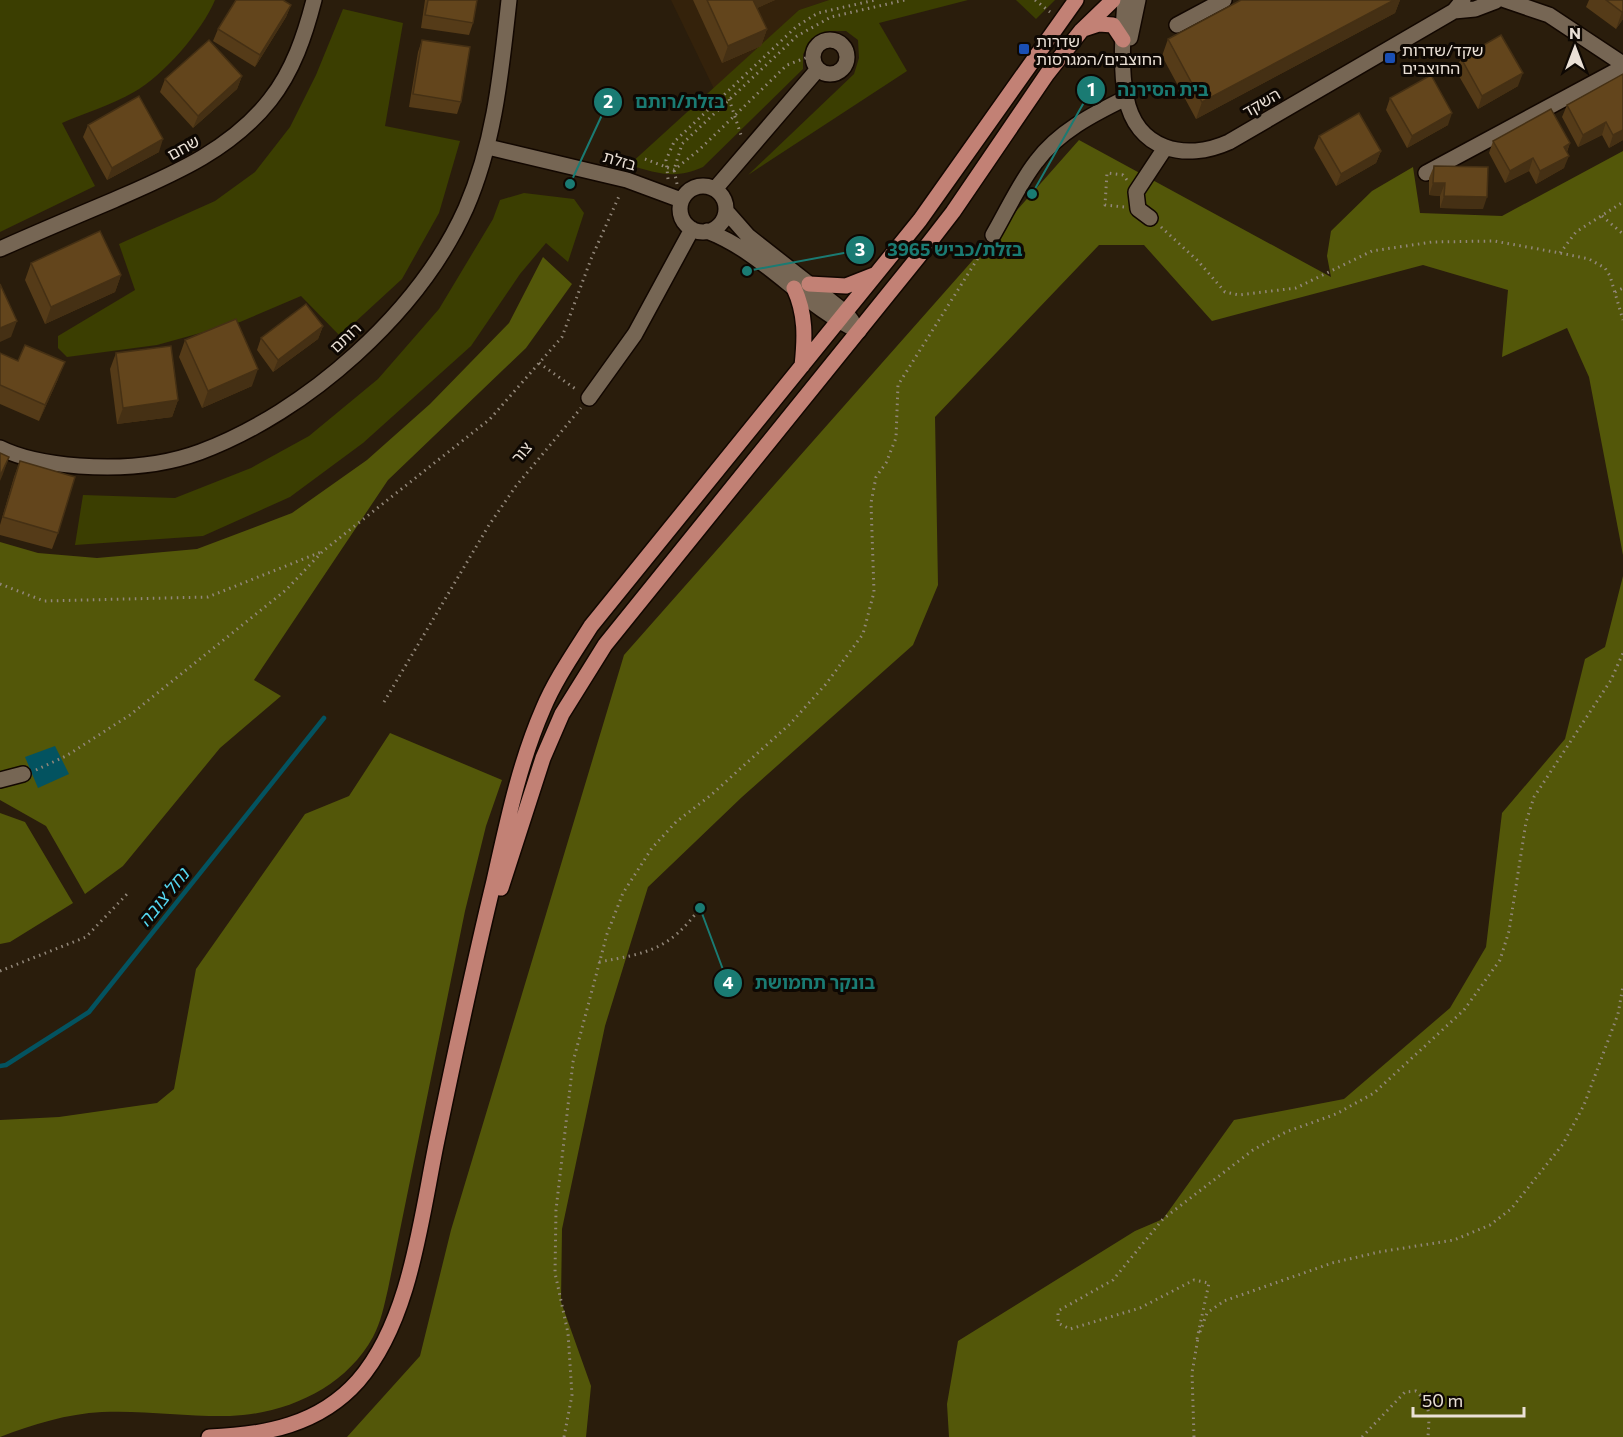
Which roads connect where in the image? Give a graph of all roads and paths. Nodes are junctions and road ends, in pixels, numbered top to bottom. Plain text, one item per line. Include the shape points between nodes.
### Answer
1 (314, 0) edge
2 (508, 0) edge
3 (875, 0) edge
4 (905, 0) edge
5 (1035, 0) edge
6 (1076, 0) edge
7 (1113, 0) edge
8 (1125, 0) edge
9 (1138, 0) edge
10 (1224, 0) edge
11 (1491, 0) edge
12 (1504, 0) edge
13 (1533, 0) edge
14 (1497, 1) edge
15 (1458, 6) edge
16 (1549, 15) junction
17 (1059, 20) junction
18 (1177, 25) dead end
19 (1081, 31) junction
20 (1123, 40) junction
21 (815, 63) joint
22 (1124, 65) junction
23 (1623, 65) edge
24 (1126, 98) junction
25 (729, 99) junction
26 (735, 116) junction
27 (488, 147) junction
28 (1166, 148) junction
29 (746, 151) junction
30 (645, 159) dead end
31 (666, 166) junction
32 (674, 170) junction
33 (1426, 173) dead end
34 (627, 180) junction
35 (715, 189) junction
36 (1136, 192) junction
37 (676, 198) junction
38 (1623, 202) edge
39 (726, 211) junction
40 (1144, 213) junction
41 (1602, 216) junction
42 (700, 230) junction
43 (1623, 234) edge
44 (993, 235) joint
45 (0, 249) edge
46 (1560, 253) junction
47 (879, 272) junction
48 (802, 286) junction
49 (1623, 288) edge
50 (1615, 292) junction
51 (842, 317) junction
52 (1623, 320) edge
53 (859, 331) junction
54 (539, 363) junction
55 (802, 366) junction
56 (589, 398) junction
57 (0, 448) edge
58 (323, 551) junction
59 (0, 584) edge
60 (1623, 652) edge
61 (384, 702) dead end
62 (23, 774) joint
63 (0, 780) edge
64 (129, 892) dead end
65 (700, 908) dead end
66 (599, 962) junction
67 (0, 971) edge
68 (1623, 986) edge
69 (468, 988) junction
70 (1197, 1339) junction
71 (209, 1437) edge
72 (564, 1437) edge
73 (1194, 1437) edge
74 (1362, 1437) edge
75 (1428, 1437) edge

1 - 45 street, שחם via 286,77 252,120 231,139 174,173
2 - 27 street, רותם via 498,99
3 - 31 path via 818,13 797,26 674,142
4 - 25 path via 850,11 817,23 797,36
5 - 17 path
6 - 17 main road
7 - 19 main road
8 - 20 street, השקד
9 - 22 street, השקד
10 - 18 street
11 - 14 street
12 - 14 street
12 - 16 street
13 - 16 street
14 - 15 street, השקד via 1475,9
15 - 28 street, השקד via 1229,142 1198,152
16 - 23 street
17 - 47 main road via 950,179
19 - 20 main road via 1099,24 1113,25
19 - 53 main road via 1047,74 953,213
20 - 22 street, השקד
21 - 26 path via 787,65
21 - 29 street
22 - 24 street, השקד
23 - 33 street
24 - 28 street, השקד via 1132,117 1143,131
24 - 44 street via 1096,112 1052,144 1035,163
25 - 26 path
25 - 32 path via 682,144
26 - 29 path
26 - 32 path
27 - 34 street, בזלת
27 - 57 street, רותם via 465,210 436,260 402,305 356,353 281,411 200,452 164,462 107,468 55,464
28 - 36 street
29 - 35 street
30 - 31 path
31 - 32 path
31 - 37 path
32 - 37 path
34 - 37 street, בזלת
34 - 54 path via 591,259 562,337
35 - 37 street via 696,187
35 - 39 street via 723,198
36 - 40 street
36 - 40 path via 1123,175 1107,173 1105,205
37 - 42 street via 680,214
38 - 41 path
39 - 42 street via 720,224
39 - 48 street
40 - 46 path via 1198,261 1225,292 1239,295 1296,288 1372,251 1432,242 1494,241
41 - 43 path
41 - 46 path via 1576,232
42 - 48 street via 743,249
42 - 56 street via 635,334
44 - 66 path via 898,385 896,438 876,477 870,503 874,592 862,634 826,684 790,724 676,822 652,848 623,893
46 - 50 path via 1589,259 1605,268
47 - 48 main road via 846,286
47 - 51 main road
48 - 51 street
48 - 55 main road
49 - 50 path
50 - 52 path
51 - 53 street
51 - 55 main road
53 - 69 main road via 579,682 543,758
54 - 56 path
54 - 58 path via 490,419
55 - 69 main road via 591,626 562,671 543,708 513,797
56 - 61 path, צור via 489,525
58 - 59 path via 208,597 44,601
58 - 62 path via 286,590 129,715 66,756
60 - 70 path via 1611,680 1534,797 1500,960 1464,1010 1374,1093 1253,1150 1163,1219 1113,1280 1058,1311 1058,1323 1070,1329 1140,1308 1194,1280 1209,1283
62 - 63 street
64 - 67 path via 86,937
65 - 66 path via 681,933 647,953
66 - 72 path via 573,1062 556,1210 555,1273 568,1333 572,1395
68 - 70 path via 1618,1014 1584,1105 1563,1144 1511,1209 1490,1226 1454,1240 1332,1263 1224,1300 1207,1312
69 - 71 main road via 413,1253 402,1297 380,1350 358,1381 328,1407 290,1427 246,1436
70 - 73 path via 1192,1373
74 - 75 path via 1404,1392 1416,1391 1426,1400 1430,1412

